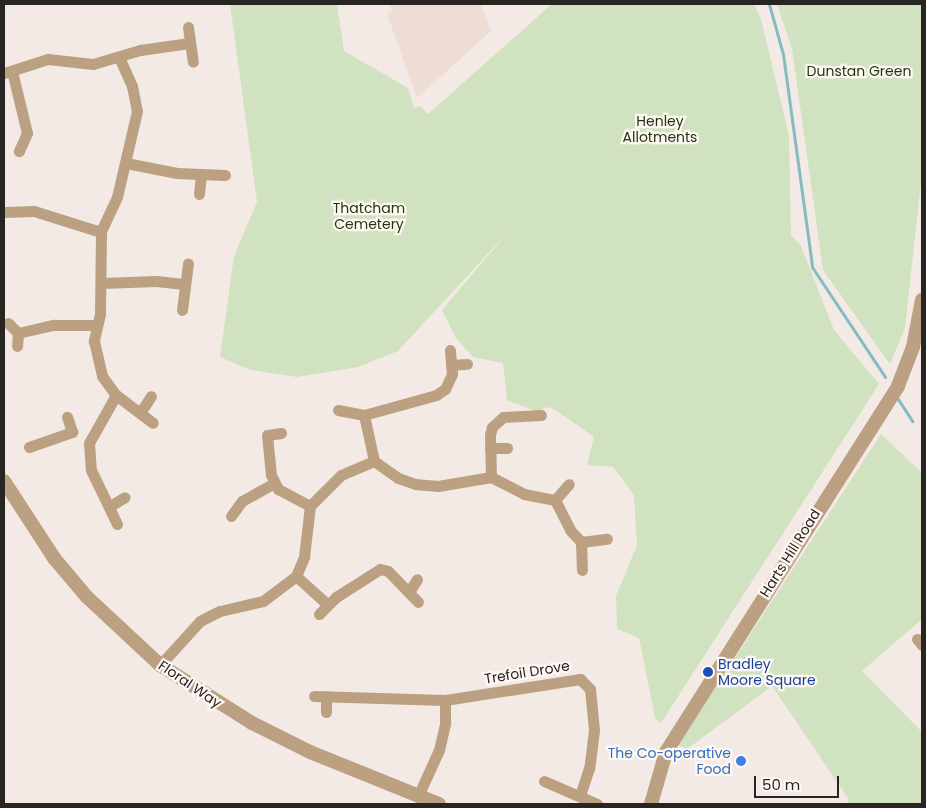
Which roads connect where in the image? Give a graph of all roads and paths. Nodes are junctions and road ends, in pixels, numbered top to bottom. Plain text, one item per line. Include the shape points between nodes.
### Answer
1 (188, 27) dead end
2 (190, 43) junction
3 (119, 57) junction
4 (193, 62) dead end
5 (8, 72) edge
6 (19, 151) dead end
7 (126, 164) junction
8 (224, 175) dead end
9 (201, 176) junction
10 (199, 194) dead end
11 (4, 212) edge
12 (101, 232) junction
13 (188, 263) dead end
14 (102, 283) junction
15 (184, 284) junction
16 (922, 300) edge
17 (182, 310) dead end
18 (8, 323) dead end
19 (97, 325) junction
20 (18, 333) junction
21 (918, 343) edge
22 (17, 346) dead end
23 (450, 350) dead end
24 (467, 364) dead end
25 (452, 365) junction
26 (116, 394) junction
27 (152, 396) dead end
28 (338, 410) dead end
29 (140, 413) junction
30 (364, 414) junction
31 (541, 415) dead end
32 (67, 417) dead end
33 (153, 423) dead end
34 (72, 432) junction
35 (281, 433) dead end
36 (89, 443) junction
37 (29, 447) dead end
38 (490, 448) junction
39 (507, 448) dead end
40 (374, 461) junction
41 (491, 477) junction
42 (4, 481) edge
43 (274, 483) junction
44 (569, 484) dead end
45 (233, 492) dead end
46 (125, 497) dead end
47 (556, 500) junction
48 (242, 501) junction
49 (110, 506) junction
50 (310, 506) junction
51 (231, 516) dead end
52 (117, 524) dead end
53 (607, 539) dead end
54 (581, 542) junction
55 (582, 570) dead end
56 (296, 576) junction
57 (417, 579) dead end
58 (409, 592) junction
59 (418, 602) dead end
60 (328, 605) junction
61 (319, 614) dead end
62 (160, 665) junction
63 (445, 700) junction
64 (326, 712) dead end
65 (544, 781) dead end
66 (418, 796) junction
67 (580, 796) junction
68 (439, 804) edge
69 (597, 804) edge
70 (651, 804) edge

1 - 2 street
2 - 3 street
2 - 4 street
3 - 5 street via 93,64 48,59
3 - 7 street via 137,101 136,122
5 - 6 street via 32,132
7 - 9 street
7 - 12 street via 113,210
8 - 9 street
9 - 10 street
11 - 12 street via 34,211
12 - 14 street
13 - 15 street
14 - 15 street via 156,281
14 - 19 street
15 - 17 street
16 - 21 street, Harts Hill Road
18 - 20 street
19 - 20 street via 54,325
19 - 26 street via 94,341 98,362 102,376
20 - 22 street
21 - 70 street, Harts Hill Road via 898,386 666,752
23 - 25 street
24 - 25 street
25 - 30 street via 449,382 436,395
26 - 29 street
26 - 36 street
27 - 29 street
28 - 30 street
29 - 33 street
30 - 40 street
31 - 38 street via 503,418 492,427
32 - 34 street
34 - 36 street
34 - 37 street
35 - 43 street via 263,435
36 - 49 street via 91,470
38 - 39 street
38 - 41 street
40 - 41 street via 398,478 426,486
40 - 50 street via 341,475
41 - 47 street via 524,494
42 - 62 street, Floral Way via 49,551 87,597
43 - 48 street
43 - 50 street via 286,494
44 - 47 street
45 - 48 street
46 - 49 street
47 - 54 street via 570,530
48 - 51 street
49 - 52 street
50 - 56 street via 304,557
53 - 54 street
54 - 55 street
56 - 60 street
56 - 62 street via 263,602 220,611 200,621
57 - 58 street
58 - 59 street
58 - 60 street via 388,571 380,569
60 - 61 street
62 - 66 street, Floral Way via 252,723 310,752
63 - 64 street, Trefoil Drove via 320,696
63 - 66 street via 445,723 439,750
63 - 67 street, Trefoil Drove via 574,678 585,681 591,693 594,730 591,760
65 - 67 street
66 - 68 street, Floral Way
67 - 69 street

